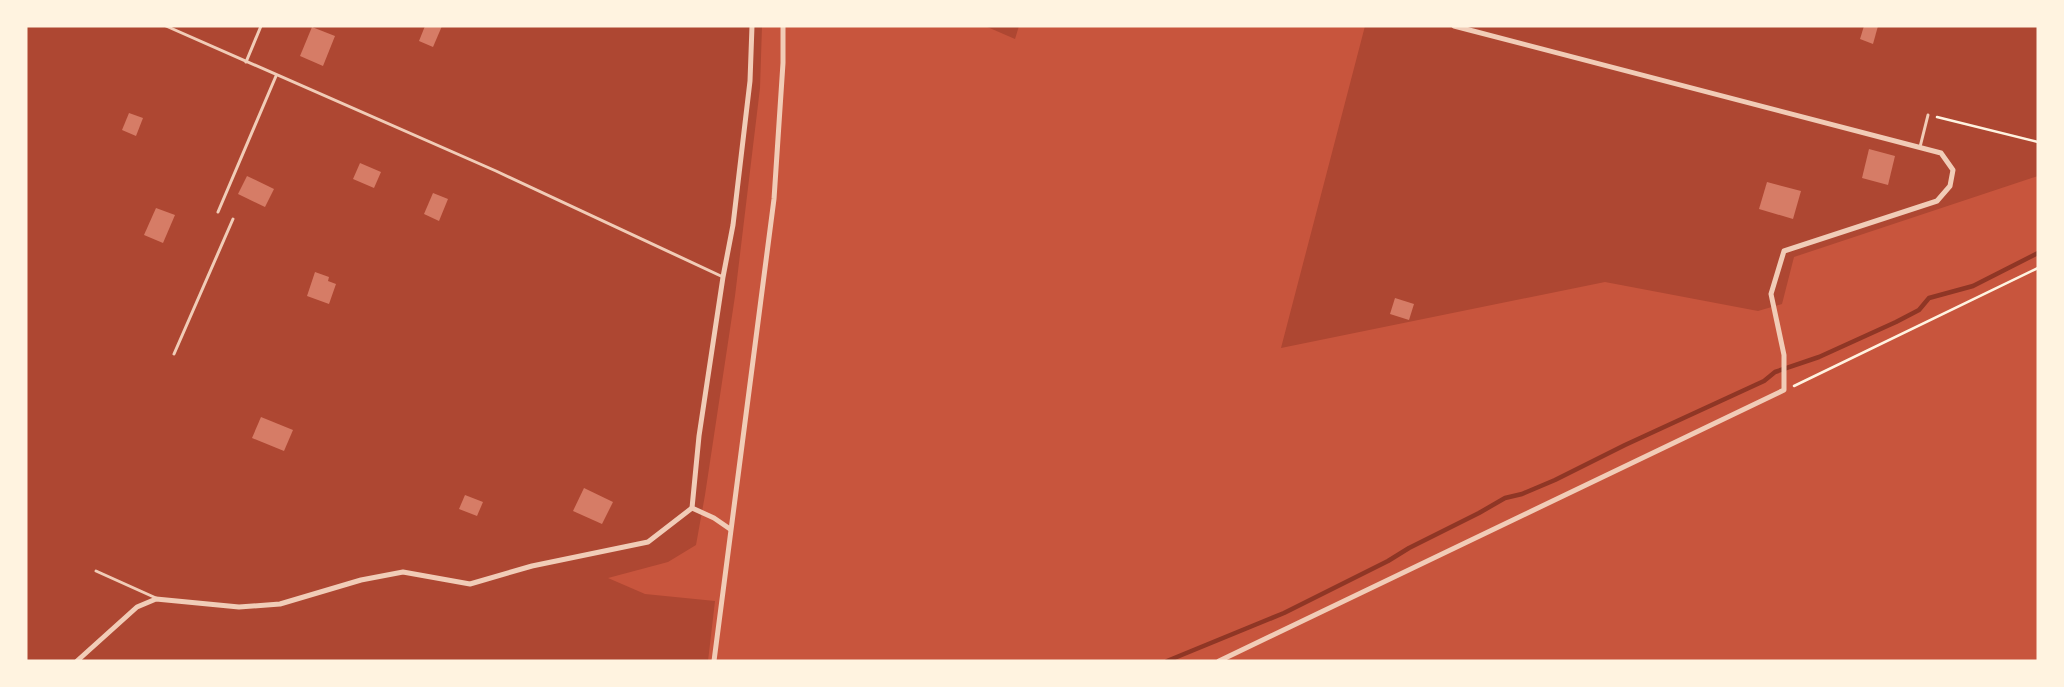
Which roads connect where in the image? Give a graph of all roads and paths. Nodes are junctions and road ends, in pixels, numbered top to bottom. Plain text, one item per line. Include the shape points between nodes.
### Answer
1 (166, 26) edge
2 (261, 26) edge
3 (752, 26) edge
4 (783, 26) edge
5 (1454, 26) edge
6 (246, 62) junction
7 (276, 76) junction
8 (1928, 115) joint
9 (2038, 142) edge
10 (1920, 148) junction
11 (218, 212) dead end
12 (234, 219) dead end
13 (2038, 268) edge
14 (722, 277) junction
15 (174, 354) dead end
16 (1784, 390) junction
17 (692, 508) junction
18 (730, 529) junction
19 (96, 571) dead end
20 (156, 598) junction
21 (77, 661) edge
22 (714, 661) edge
23 (1219, 661) edge

1 - 6 lane
2 - 6 lane
3 - 14 street via 750,81 733,226
4 - 18 street via 774,199
5 - 10 street
6 - 7 lane
7 - 11 lane
7 - 14 lane via 488,167
8 - 9 path
8 - 10 lane
10 - 16 street via 1940,153 1953,170 1950,186 1937,201 1784,251 1771,294 1784,355
12 - 15 lane
13 - 16 path
14 - 17 street
16 - 23 street
17 - 18 street
17 - 20 street via 648,542 532,566 470,584 403,572 361,580 280,604 239,607
18 - 22 street
19 - 20 lane
20 - 21 street via 137,607

